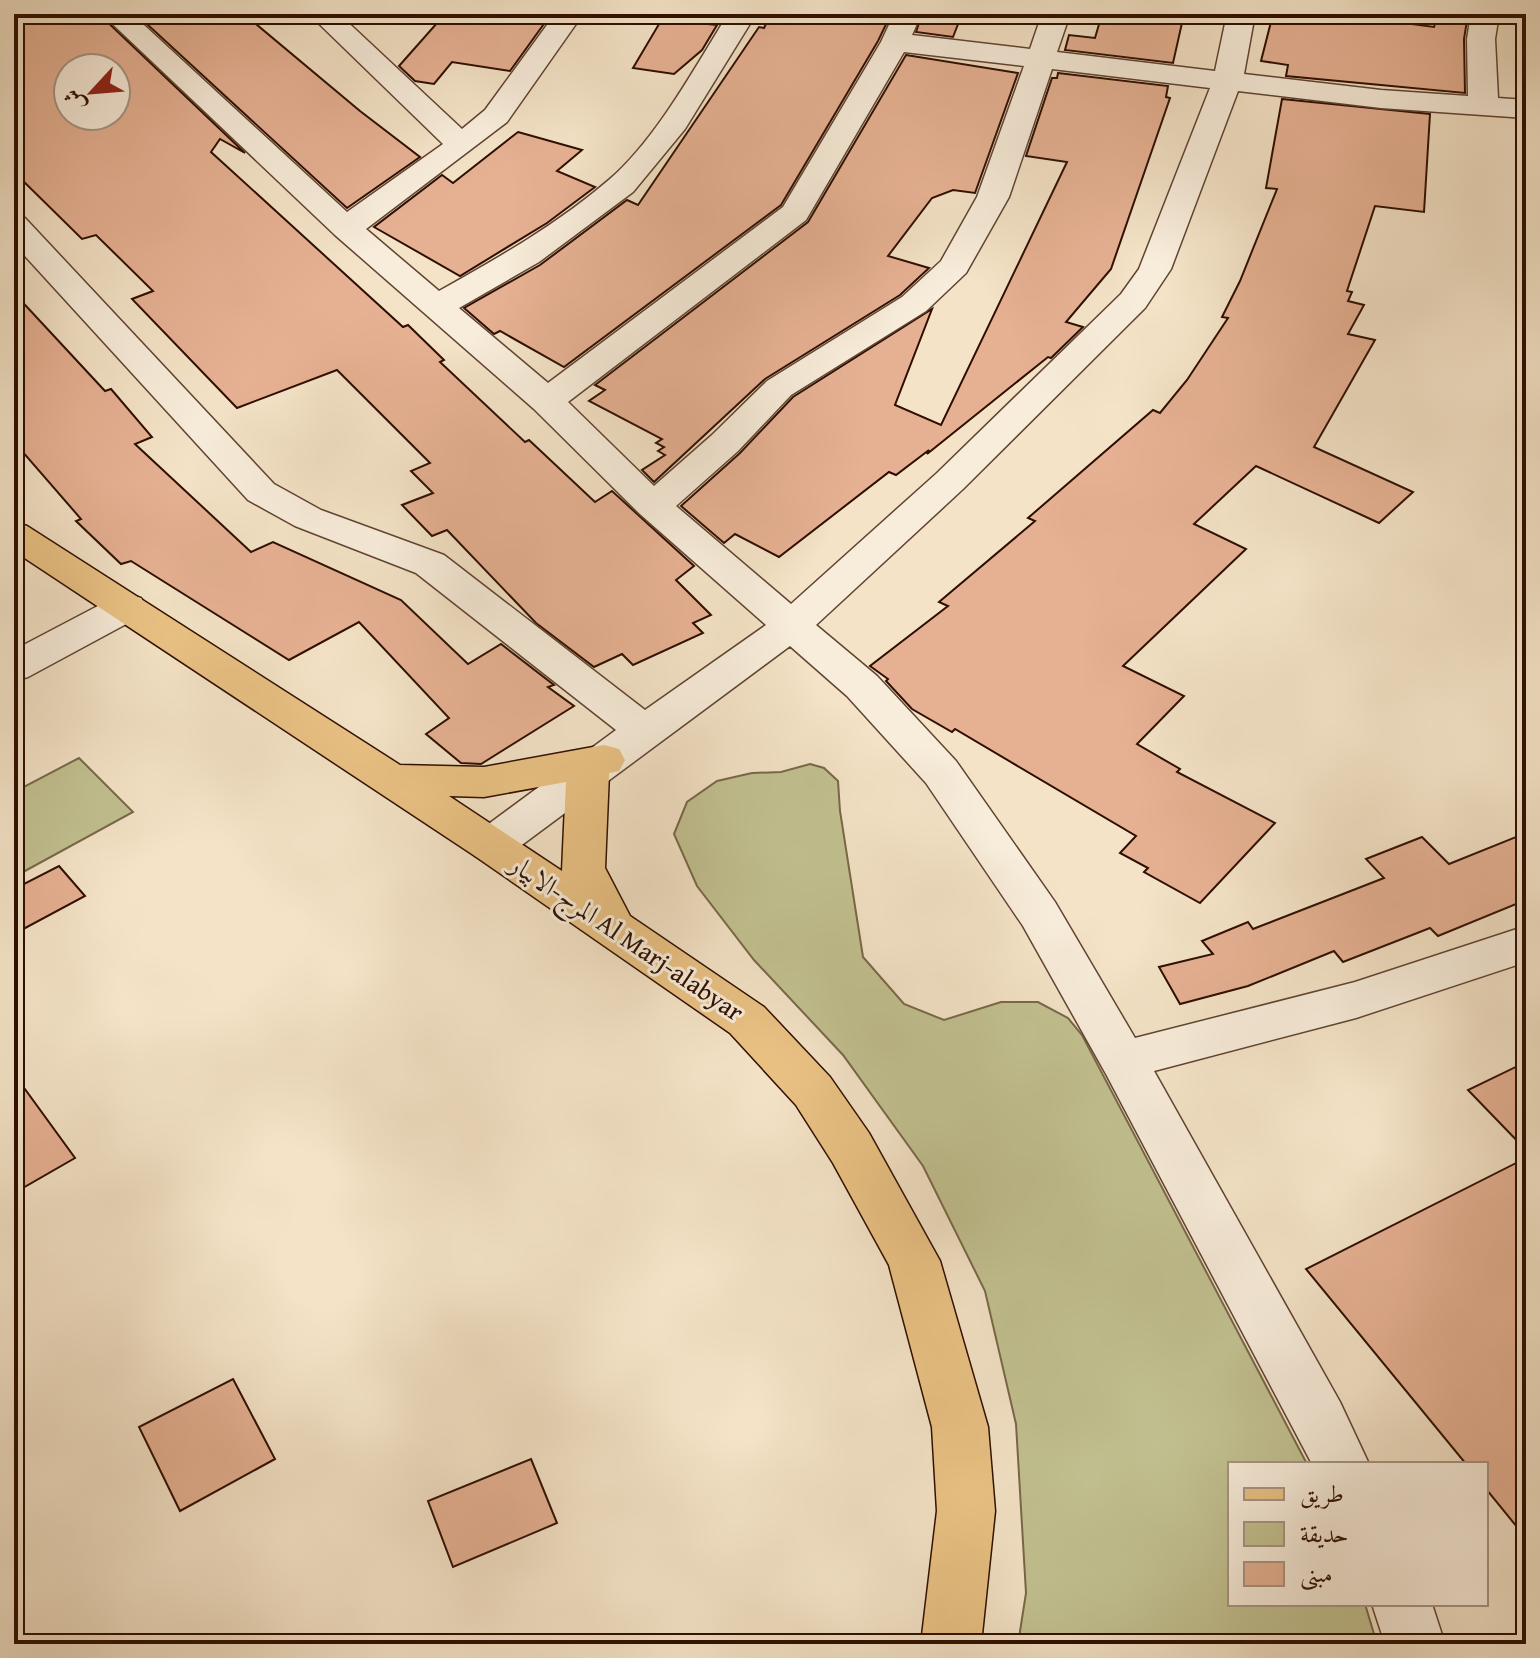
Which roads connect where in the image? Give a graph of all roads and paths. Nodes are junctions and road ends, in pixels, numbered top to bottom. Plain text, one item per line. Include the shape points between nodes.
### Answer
1 (116, 14) edge
2 (323, 14) edge
3 (569, 14) edge
4 (742, 14) edge
5 (1056, 14) edge
6 (1241, 14) edge
7 (1485, 14) edge
8 (901, 28) edge
9 (1039, 59) junction
10 (1228, 80) junction
11 (1483, 107) junction
12 (1526, 109) edge
13 (461, 145) junction
14 (14, 225) edge
15 (346, 228) junction
16 (437, 306) junction
17 (547, 401) junction
18 (653, 506) junction
19 (14, 534) edge
20 (127, 607) junction
21 (791, 626) junction
22 (14, 667) edge
23 (645, 731) junction
24 (596, 766) junction
25 (391, 780) junction
26 (491, 845) junction
27 (613, 929) junction
28 (1526, 944) edge
29 (1123, 1060) junction
30 (1340, 1462) edge
31 (1403, 1606) edge
32 (951, 1644) edge
33 (1415, 1644) edge

1 - 15 street
2 - 13 street
3 - 13 street via 496,116
4 - 16 street via 674,123 622,185 527,255
5 - 9 street
6 - 10 street
7 - 11 street
8 - 9 street
8 - 17 street via 795,213
9 - 10 street
9 - 18 street via 993,197 954,266 914,304 779,388
10 - 11 street
10 - 21 street via 1155,269 1133,301 950,481
11 - 12 street
13 - 15 street
14 - 23 street via 261,492 308,518 430,564
15 - 16 street
16 - 17 street
17 - 18 street
18 - 21 street
19 - 20 main road, المرج-الابيار Al Marj-alabyar
20 - 22 street
20 - 25 main road, المرج-الابيار Al Marj-alabyar
21 - 23 street
21 - 29 street via 862,686 941,772 1039,914
23 - 24 street
24 - 25 main road via 484,782
24 - 26 street
24 - 27 main road via 583,868
25 - 26 main road, المرج-الابيار Al Marj-alabyar
26 - 27 main road, المرج-الابيار Al Marj-alabyar
27 - 32 main road, المرج-الابيار Al Marj-alabyar via 747,1020 813,1091 914,1261 960,1427 966,1511
28 - 29 street via 1356,1000
29 - 30 street
31 - 33 street

